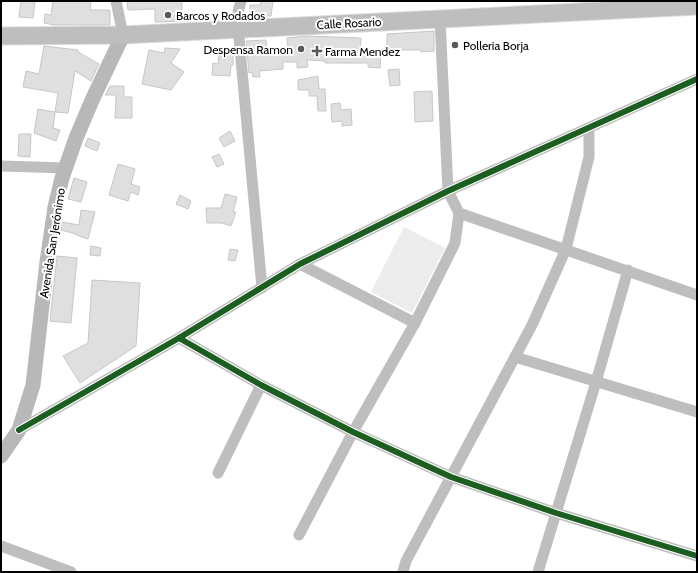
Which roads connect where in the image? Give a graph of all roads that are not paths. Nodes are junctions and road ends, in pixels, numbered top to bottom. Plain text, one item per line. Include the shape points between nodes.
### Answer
1 (116, 1) edge
2 (241, 1) edge
3 (697, 6) edge
4 (440, 19) junction
5 (238, 29) junction
6 (123, 35) junction
7 (1, 36) edge
8 (697, 79) edge
9 (589, 128) junction
10 (1, 166) edge
11 (66, 168) junction
12 (448, 191) junction
13 (459, 213) junction
14 (566, 249) junction
15 (300, 264) junction
16 (628, 270) junction
17 (262, 288) junction
18 (697, 295) edge
19 (415, 323) junction
20 (179, 338) junction
21 (515, 357) junction
22 (596, 382) junction
23 (261, 385) junction
24 (697, 412) edge
25 (19, 430) junction
26 (353, 432) junction
27 (1, 456) edge
28 (218, 473) dead end
29 (451, 477) junction
30 (556, 513) junction
31 (299, 535) dead end
32 (1, 546) edge
33 (697, 556) edge
34 (71, 572) edge
35 (403, 572) edge
36 (538, 572) edge

1 - 6 street
2 - 5 street via 237,16
3 - 4 main road, Calle Rosario
4 - 5 main road, Calle Rosario
4 - 12 street
5 - 6 main road, Calle Rosario
5 - 17 street
6 - 7 main road, Calle Rosario
6 - 11 street, Avenida San Jerónimo via 93,98
8 - 9 street
9 - 12 street
9 - 14 street via 589,157
10 - 11 street
11 - 25 street, Avenida San Jerónimo via 55,207 33,385
12 - 13 street
12 - 15 street
13 - 14 street
13 - 19 street via 455,243
14 - 16 street
14 - 21 street
15 - 17 street
15 - 19 street
16 - 18 street
16 - 22 street
17 - 20 street
19 - 26 street
20 - 23 street
20 - 25 street
21 - 22 street
21 - 29 street
22 - 24 street
22 - 30 street
23 - 26 street
23 - 28 street
25 - 27 street, Avenida San Jerónimo
26 - 29 street
26 - 31 street
29 - 30 street
29 - 35 street via 406,561
30 - 33 street
30 - 36 street
32 - 34 street

